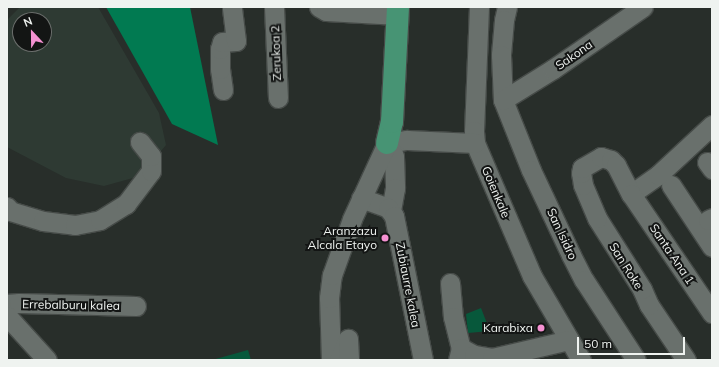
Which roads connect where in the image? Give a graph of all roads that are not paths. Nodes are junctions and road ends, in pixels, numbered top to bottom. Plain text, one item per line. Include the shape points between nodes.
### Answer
1 (232, 7) edge
2 (274, 7) edge
3 (319, 7) edge
4 (479, 7) edge
5 (507, 7) edge
6 (643, 7) edge
7 (398, 11) edge
8 (223, 90) dead end
9 (278, 98) dead end
10 (504, 100) junction
11 (712, 125) edge
12 (140, 142) dead end
13 (387, 143) junction
14 (475, 143) junction
15 (585, 166) joint
16 (632, 194) junction
17 (361, 198) junction
18 (7, 207) edge
19 (391, 210) junction
20 (711, 222) edge
21 (712, 247) edge
22 (450, 283) dead end
23 (7, 304) edge
24 (136, 306) dead end
25 (711, 309) edge
26 (7, 316) edge
27 (575, 350) edge
28 (460, 354) edge
29 (46, 360) edge
30 (331, 360) edge
31 (339, 360) edge
32 (349, 360) edge
33 (422, 360) edge
34 (536, 360) edge
35 (636, 360) edge
36 (686, 360) edge

1 - 8 street via 236,41 222,42 220,49
2 - 9 street, Zerukoa 2
3 - 7 street via 326,11
4 - 14 street, Goienkale
5 - 10 street, San Isidro via 501,55
6 - 10 street, Sakona via 554,69
7 - 13 main road via 391,127
10 - 35 street, San Isidro via 531,170 571,255 584,280
11 - 16 street via 658,175
12 - 18 street via 151,156 151,171 126,204 100,220 75,225 43,221 10,211
13 - 14 street via 407,140
13 - 17 street
13 - 19 street via 394,156 396,188
14 - 27 street, Goienkale via 530,270
15 - 16 street, Santa Ana 1 via 601,157 611,160
15 - 36 street, San Roke via 581,173 582,179 597,218 642,289 648,305
16 - 25 street, Santa Ana 1
17 - 19 street
17 - 30 street via 332,275 329,298
19 - 33 street, Zubiaurre kalea via 396,219
20 - 21 street via 677,182
22 - 28 street
23 - 24 street, Errebalburu kalea
26 - 29 street
27 - 28 street via 492,358
27 - 34 street
31 - 32 street via 348,339

